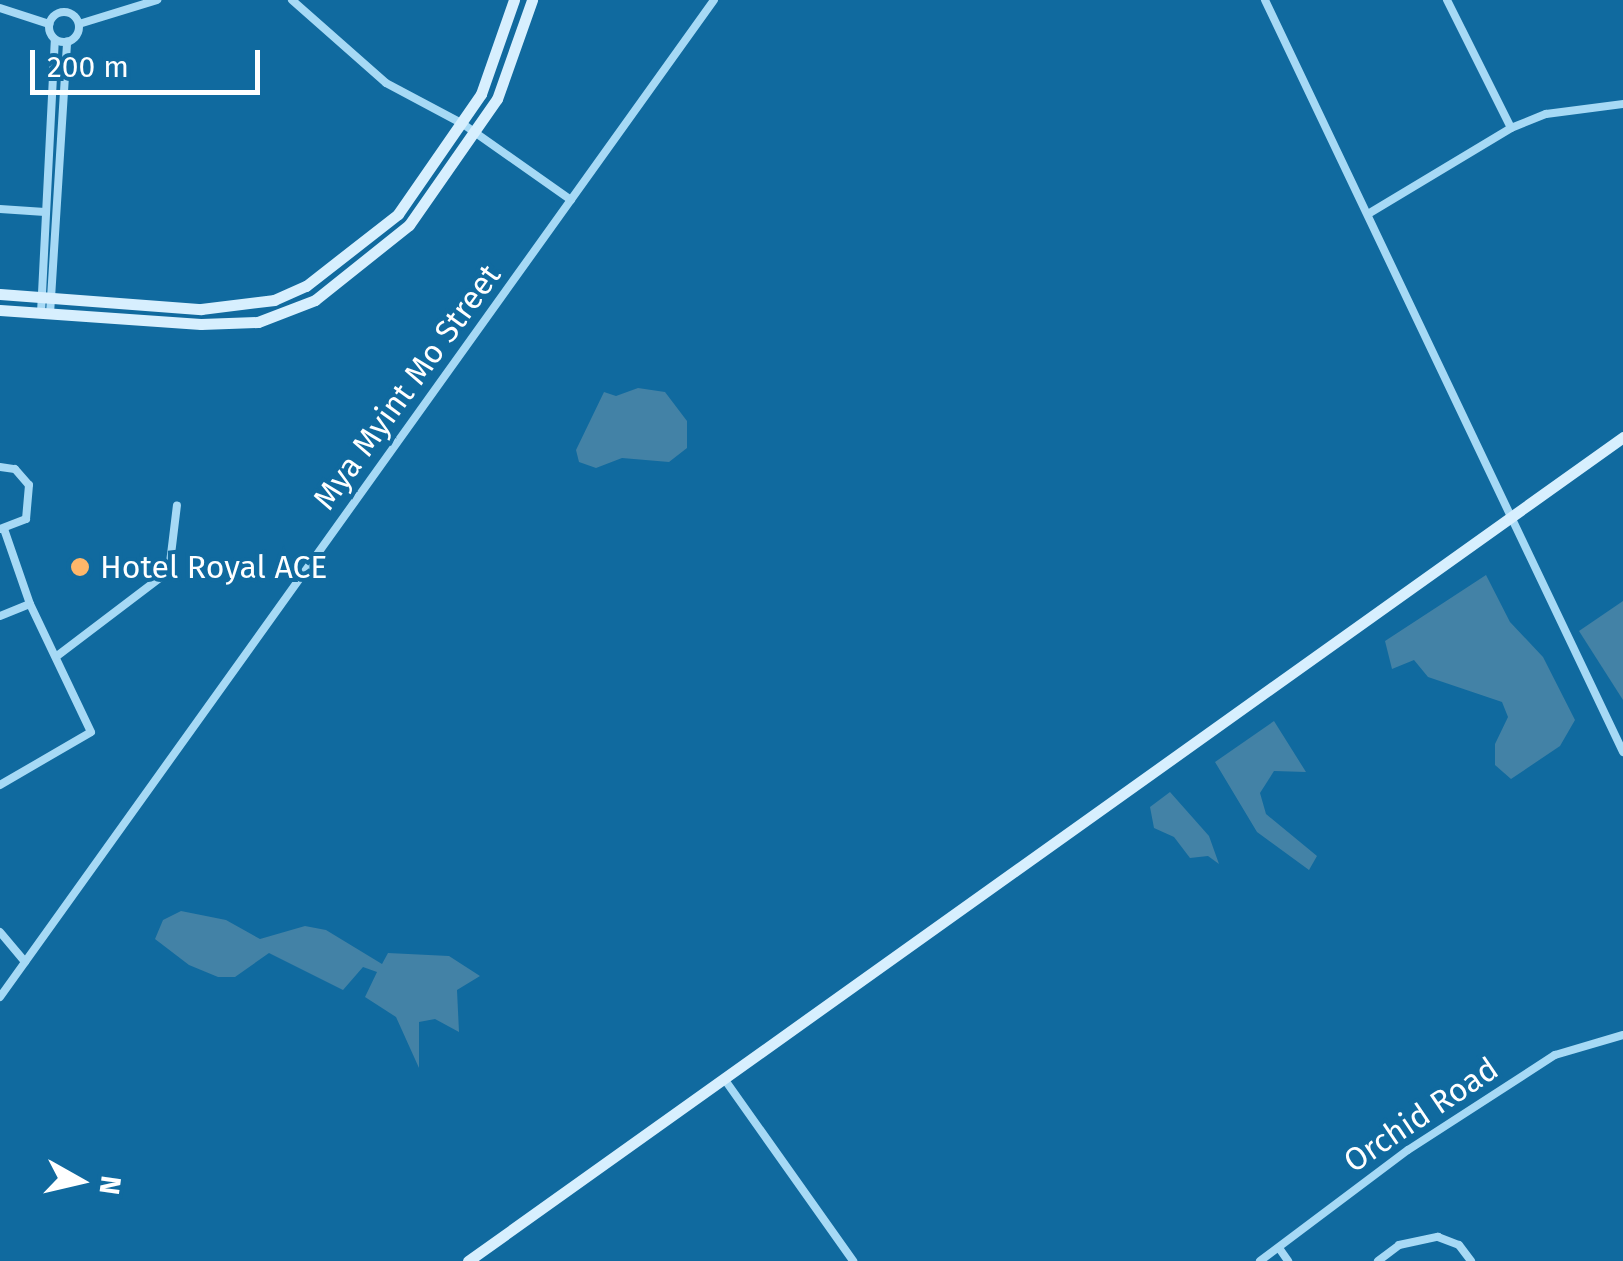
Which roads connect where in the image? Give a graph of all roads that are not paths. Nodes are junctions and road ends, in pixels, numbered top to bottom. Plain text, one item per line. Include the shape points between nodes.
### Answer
1 (157, 0) edge
2 (292, 0) edge
3 (514, 0) edge
4 (532, 0) edge
5 (714, 0) edge
6 (1265, 0) edge
7 (1447, 0) edge
8 (0, 8) edge
9 (49, 24) junction
10 (79, 24) junction
11 (55, 40) junction
12 (67, 42) junction
13 (1623, 104) edge
14 (463, 124) junction
15 (1511, 128) junction
16 (476, 133) junction
17 (50, 149) junction
18 (62, 150) junction
19 (572, 200) junction
20 (0, 209) edge
21 (45, 212) junction
22 (1368, 214) junction
23 (0, 294) edge
24 (47, 298) junction
25 (0, 310) edge
26 (46, 314) junction
27 (1623, 438) edge
28 (0, 467) edge
29 (177, 505) dead end
30 (1513, 518) junction
31 (2, 529) edge
32 (30, 604) junction
33 (1, 612) edge
34 (57, 656) junction
35 (1623, 752) edge
36 (0, 785) edge
37 (0, 930) edge
38 (25, 962) junction
39 (0, 997) edge
40 (1623, 1035) edge
41 (725, 1080) junction
42 (1278, 1248) junction
43 (468, 1261) edge
44 (853, 1261) edge
45 (1260, 1261) edge
46 (1288, 1261) edge
47 (1378, 1261) edge
48 (1471, 1261) edge

1 - 10 street
2 - 14 street via 386,82
3 - 14 main road via 492,67
4 - 16 main road via 497,99
5 - 19 street, Mya Myint Mo Street
6 - 22 street
7 - 15 street
8 - 9 street
9 - 10 street via 61,12
9 - 11 street
10 - 12 street
11 - 12 street
11 - 17 street
12 - 18 street
13 - 15 street via 1546,114
14 - 16 street
14 - 24 main road via 398,214 366,245 274,300 201,309
15 - 22 street
16 - 19 street
16 - 26 main road via 410,225 316,300 258,322
17 - 18 street
17 - 21 street
18 - 24 street
19 - 38 street, Mya Myint Mo Street
20 - 21 street
21 - 24 street
22 - 30 street
23 - 24 main road
24 - 26 street
25 - 26 main road
27 - 30 main road
28 - 31 street via 15,469 29,485 26,519
29 - 34 street via 170,570
30 - 35 street
30 - 41 main road
31 - 32 street
32 - 33 street
32 - 34 street
34 - 36 street via 91,732
37 - 38 street
38 - 39 street, Mya Myint Mo Street
40 - 42 street, Orchid Road via 1555,1055 1408,1150
41 - 43 main road
41 - 44 street
42 - 45 street, Orchid Road
42 - 46 street
47 - 48 street via 1399,1245 1438,1237 1459,1245

